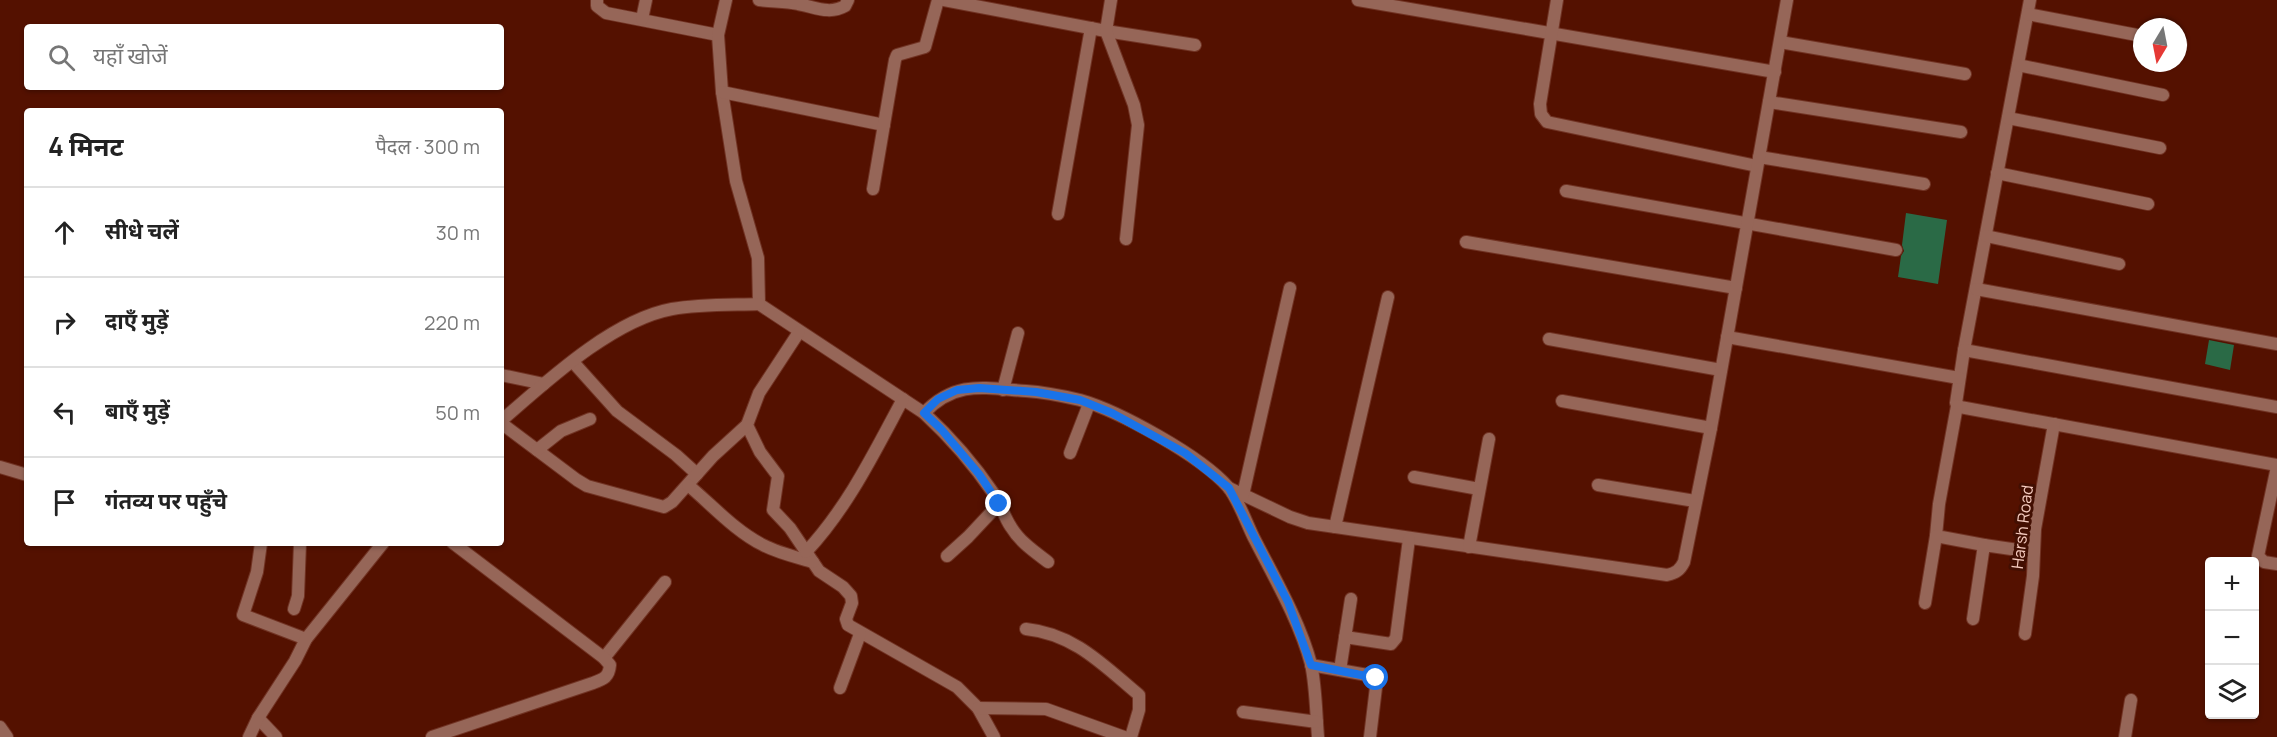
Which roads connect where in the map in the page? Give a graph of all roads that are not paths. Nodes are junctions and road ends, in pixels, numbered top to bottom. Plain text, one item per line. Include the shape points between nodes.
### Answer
1 (597, 0) edge
2 (646, 0) edge
3 (726, 0) edge
4 (759, 0) edge
5 (848, 0) edge
6 (938, 0) edge
7 (944, 0) edge
8 (1111, 0) edge
9 (1358, 0) edge
10 (1557, 0) edge
11 (1787, 0) edge
12 (2030, 0) edge
13 (780, 1) edge
14 (2028, 14) junction
15 (642, 19) junction
16 (1091, 28) junction
17 (1106, 32) junction
18 (1552, 32) junction
19 (2133, 34) edge
20 (718, 35) junction
21 (1780, 42) junction
22 (1195, 45) dead end
23 (2018, 65) junction
24 (1774, 72) junction
25 (1965, 74) dead end
26 (722, 92) junction
27 (2163, 95) dead end
28 (1769, 102) junction
29 (2008, 118) junction
30 (884, 125) junction
31 (1961, 132) dead end
32 (2160, 148) dead end
33 (1758, 161) junction
34 (1997, 173) junction
35 (1924, 184) dead end
36 (873, 189) dead end
37 (1566, 191) dead end
38 (2148, 204) dead end
39 (1058, 214) dead end
40 (1747, 222) junction
41 (1986, 236) junction
42 (1126, 239) dead end
43 (1466, 242) dead end
44 (1896, 250) dead end
45 (2119, 264) dead end
46 (1290, 288) dead end
47 (1736, 288) junction
48 (1976, 288) junction
49 (1388, 297) dead end
50 (759, 304) junction
51 (799, 332) junction
52 (1018, 333) dead end
53 (1727, 337) junction
54 (1549, 339) dead end
55 (2277, 344) edge
56 (1964, 350) junction
57 (573, 362) junction
58 (1721, 370) junction
59 (504, 376) edge
60 (1959, 378) junction
61 (544, 384) junction
62 (1003, 390) junction
63 (903, 399) junction
64 (1562, 401) dead end
65 (1089, 404) junction
66 (1957, 406) junction
67 (2277, 407) edge
68 (924, 413) junction
69 (504, 419) edge
70 (590, 419) dead end
71 (504, 424) edge
72 (2054, 424) junction
73 (747, 425) junction
74 (1711, 428) junction
75 (1489, 439) dead end
76 (537, 450) junction
77 (1070, 453) dead end
78 (2277, 466) edge
79 (0, 467) edge
80 (24, 474) edge
81 (697, 474) junction
82 (1414, 477) dead end
83 (688, 485) junction
84 (1598, 485) dead end
85 (1229, 488) junction
86 (1479, 489) junction
87 (1243, 495) junction
88 (1695, 501) junction
89 (999, 504) junction
90 (1335, 527) junction
91 (1936, 536) junction
92 (1409, 539) junction
93 (1984, 545) junction
94 (261, 546) edge
95 (300, 546) edge
96 (381, 546) edge
97 (457, 546) edge
98 (1469, 547) junction
99 (2032, 552) junction
100 (946, 556) dead end
101 (809, 557) junction
102 (1048, 562) dead end
103 (2277, 564) edge
104 (665, 582) dead end
105 (1352, 599) dead end
106 (1925, 603) dead end
107 (294, 609) dead end
108 (1973, 619) dead end
109 (1026, 629) dead end
110 (860, 634) junction
111 (2025, 634) dead end
112 (1345, 637) junction
113 (306, 639) junction
114 (604, 658) junction
115 (1311, 665) junction
116 (1340, 670) junction
117 (840, 688) dead end
118 (2131, 700) dead end
119 (978, 708) junction
120 (1243, 712) dead end
121 (258, 718) junction
122 (1317, 722) junction
123 (0, 727) edge
124 (7, 737) edge
125 (249, 737) edge
126 (276, 737) edge
127 (432, 737) edge
128 (994, 737) edge
129 (1124, 737) edge
130 (1131, 737) edge
131 (1318, 737) edge
132 (1370, 737) edge
133 (2125, 737) edge

1 - 15 street via 597,6 606,13
2 - 15 street
3 - 20 street
4 - 13 street
5 - 13 street via 836,11
6 - 30 street via 925,47 897,55
7 - 16 street
8 - 17 street
9 - 18 street
10 - 18 street
11 - 21 street
12 - 14 street
14 - 19 street
14 - 23 street
15 - 20 street
16 - 17 street
16 - 39 street
17 - 22 street
17 - 42 street via 1138,125
18 - 24 street
18 - 33 street via 1540,104 1547,122
20 - 26 street
21 - 24 street
21 - 25 street
23 - 27 street
23 - 29 street
24 - 28 street
26 - 30 street
26 - 50 street via 736,181 758,258
28 - 31 street
28 - 33 street
29 - 32 street
29 - 34 street
30 - 36 street
33 - 35 street
33 - 40 street
34 - 38 street
34 - 41 street
37 - 40 street
40 - 44 street
40 - 47 street
41 - 45 street
41 - 48 street
43 - 47 street
46 - 87 street
47 - 53 street
48 - 55 street
48 - 56 street
49 - 90 street
50 - 51 street
50 - 57 street via 671,309 607,336
51 - 63 street
51 - 73 street via 759,393
52 - 62 street
53 - 58 street
53 - 60 street
54 - 58 street
56 - 60 street
56 - 67 street
57 - 61 street
57 - 81 street via 617,411
58 - 74 street
59 - 61 street
60 - 66 street
61 - 69 street
62 - 65 street via 1036,392
62 - 68 street via 957,390 938,399
63 - 68 street
63 - 101 street via 847,501
64 - 74 street
65 - 77 street
65 - 85 street via 1161,438
66 - 72 street
66 - 91 street
68 - 89 street via 979,474
70 - 76 street via 561,431
71 - 76 street
72 - 78 street
72 - 99 street, Harsh Road
73 - 81 street
73 - 101 street via 778,476 773,510
74 - 88 street
75 - 86 street
76 - 83 street via 588,486 657,506 672,502
78 - 103 street via 2258,556 2264,562
79 - 80 street
81 - 83 street
82 - 86 street
83 - 101 street via 761,544 780,553
84 - 88 street
85 - 87 street
85 - 115 street via 1288,602
86 - 98 street
87 - 90 street via 1290,517
88 - 98 street via 1684,562 1674,574
89 - 100 street
89 - 102 street via 1020,538
90 - 92 street
91 - 93 street
91 - 106 street
92 - 98 street
92 - 112 street via 1396,638 1392,644
93 - 99 street
93 - 108 street
94 - 113 street via 243,615
95 - 107 street
96 - 113 street
97 - 114 street
99 - 111 street, Harsh Road via 2033,576
101 - 110 street via 819,571 851,596 846,619 848,626
104 - 114 street
105 - 112 street
109 - 130 street via 1075,645 1096,657 1139,695
110 - 117 street
110 - 119 street via 957,687
112 - 116 street
113 - 121 street
114 - 127 street via 610,665 605,678
115 - 116 street
115 - 122 street
116 - 132 street via 1377,680
118 - 133 street
119 - 128 street
119 - 129 street via 1046,709
120 - 122 street
121 - 125 street
121 - 126 street
122 - 131 street
123 - 124 street

